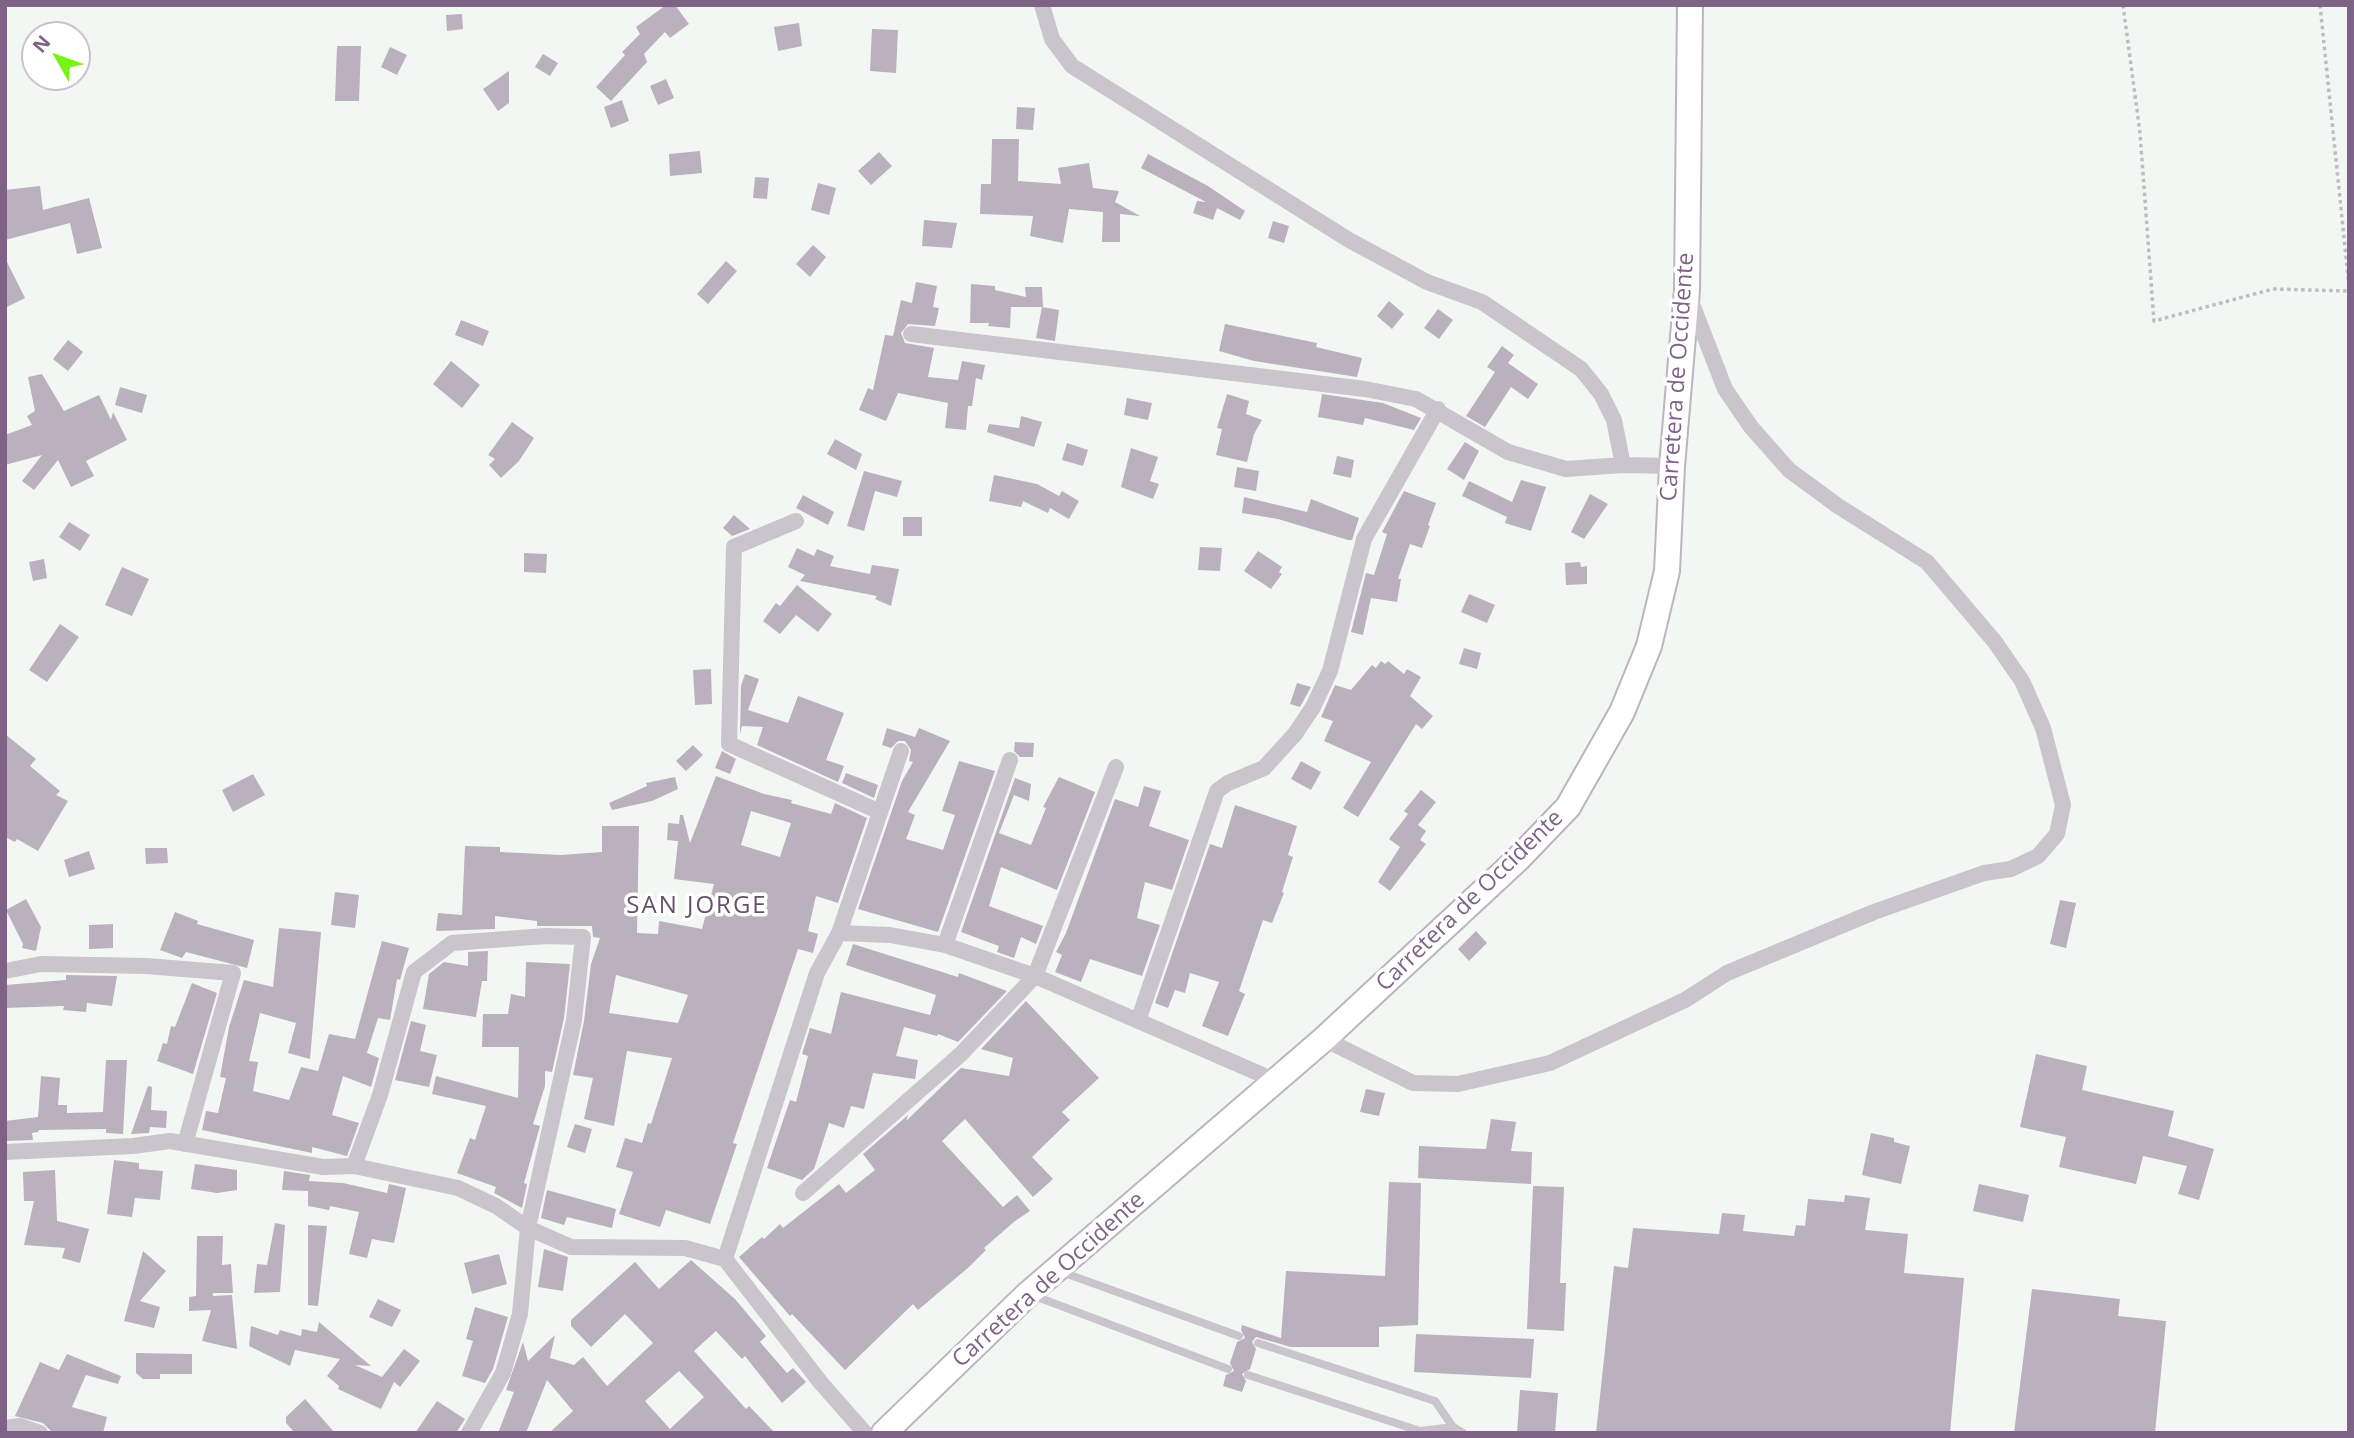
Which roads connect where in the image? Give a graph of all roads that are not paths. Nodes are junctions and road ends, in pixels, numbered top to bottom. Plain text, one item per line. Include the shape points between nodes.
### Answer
1 (1042, 5) edge
2 (1690, 5) edge
3 (1687, 289) junction
4 (911, 334) dead end
5 (1438, 410) junction
6 (1623, 465) junction
7 (1672, 466) junction
8 (796, 521) dead end
9 (901, 751) dead end
10 (1010, 760) dead end
11 (1116, 767) dead end
12 (880, 812) junction
13 (839, 933) junction
14 (945, 945) junction
15 (5, 971) edge
16 (1035, 976) junction
17 (1138, 1021) junction
18 (1324, 1039) junction
19 (1274, 1080) junction
20 (185, 1144) junction
21 (5, 1152) edge
22 (354, 1166) junction
23 (803, 1194) dead end
24 (528, 1228) junction
25 (725, 1259) junction
26 (1057, 1269) junction
27 (1029, 1293) junction
28 (1239, 1336) dead end
29 (1258, 1343) dead end
30 (1228, 1369) dead end
31 (1248, 1375) dead end
32 (1454, 1427) junction
33 (5, 1428) edge
34 (40, 1433) edge
35 (469, 1433) edge
36 (865, 1433) edge
37 (884, 1433) edge
38 (1463, 1433) edge

1 - 6 street via 1052,39 1072,66 1349,240 1427,282 1482,302 1581,369 1614,420
2 - 3 main road, Carretera de Occidente
3 - 7 main road, Carretera de Occidente
3 - 18 street via 1725,389 1751,427 1789,470 1927,562 2022,681 2043,728 2063,805 2057,834 2038,856 2011,869 1984,873 1874,912 1749,964 1644,1021 1550,1063 1458,1084 1413,1083
4 - 5 street via 1365,390 1416,399
5 - 6 street via 1508,452 1566,469
5 - 17 street via 1364,539 1330,671 1312,707 1264,768 1217,791
6 - 7 street
7 - 18 main road, Carretera de Occidente via 1667,571 1649,646 1622,712 1568,807
8 - 12 street via 734,547 729,744
9 - 12 street
10 - 14 street
11 - 16 street
12 - 13 street
13 - 14 street via 890,935
13 - 25 street via 817,973
14 - 16 street
15 - 20 street via 41,964 233,973
16 - 17 street
16 - 23 street via 961,1054
17 - 19 street
18 - 19 main road, Carretera de Occidente
19 - 26 main road, Carretera de Occidente
20 - 21 street via 170,1141
20 - 22 street via 323,1167
22 - 24 street via 458,1188
22 - 24 street via 380,1095 414,972 452,943 583,937 575,1020
24 - 25 street via 571,1247 685,1248
24 - 35 street via 520,1314 503,1373
25 - 36 street
26 - 27 main road, Carretera de Occidente
26 - 28 lane
27 - 30 lane
27 - 37 main road, Carretera de Occidente
29 - 32 lane via 1435,1401
31 - 32 lane via 1420,1431
32 - 38 lane
33 - 34 street via 20,1426

